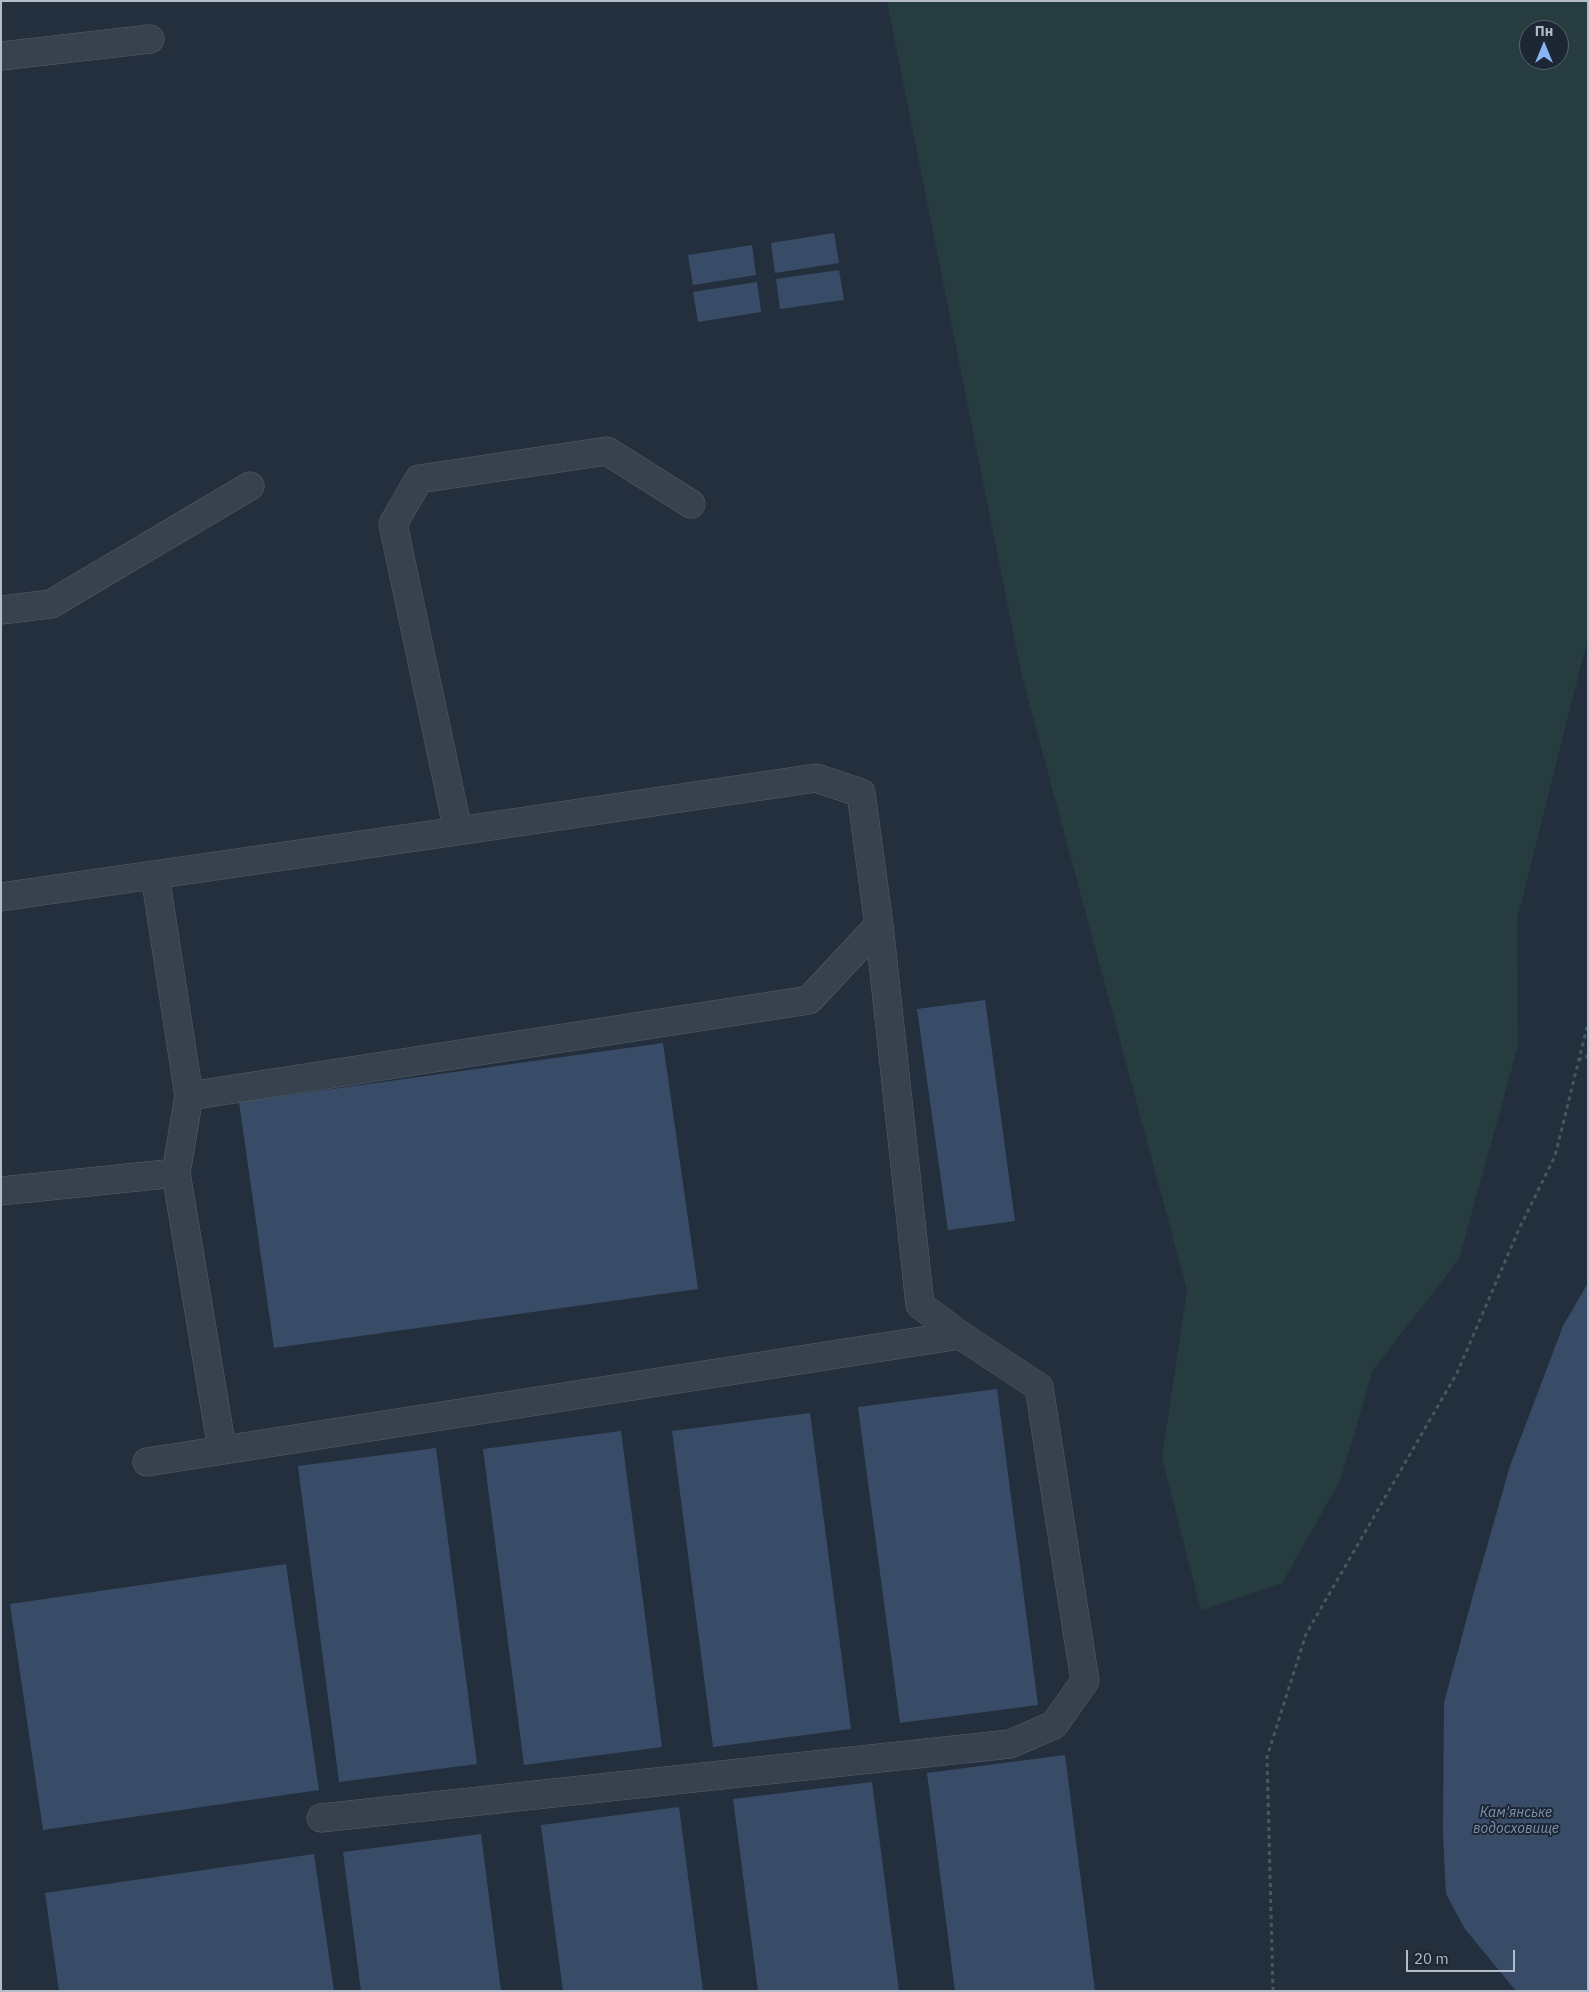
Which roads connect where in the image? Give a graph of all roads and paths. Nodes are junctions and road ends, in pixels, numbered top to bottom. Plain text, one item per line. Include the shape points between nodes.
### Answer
1 (150, 38) dead end
2 (1, 56) edge
3 (250, 486) dead end
4 (691, 504) dead end
5 (1, 610) edge
6 (458, 831) junction
7 (155, 875) junction
8 (1, 897) edge
9 (880, 925) junction
10 (1588, 1023) edge
11 (1588, 1056) edge
12 (1578, 1061) junction
13 (189, 1096) junction
14 (176, 1173) junction
15 (1, 1191) edge
16 (960, 1335) junction
17 (222, 1450) junction
18 (147, 1462) dead end
19 (321, 1818) dead end
20 (1274, 1991) edge

1 - 2 lane
3 - 5 lane via 51,604
4 - 6 lane via 608,452 419,478 393,524
6 - 7 lane
6 - 9 lane via 816,778 861,793
7 - 8 lane
7 - 13 lane
9 - 13 lane via 809,1000
9 - 16 lane via 920,1305
10 - 12 path
11 - 12 path
12 - 20 path via 1555,1156 1519,1229 1457,1373 1306,1634 1267,1757
13 - 14 lane
14 - 15 lane
14 - 17 lane
16 - 17 lane
16 - 19 lane via 1039,1388 1085,1681 1054,1725 1010,1744
17 - 18 lane

